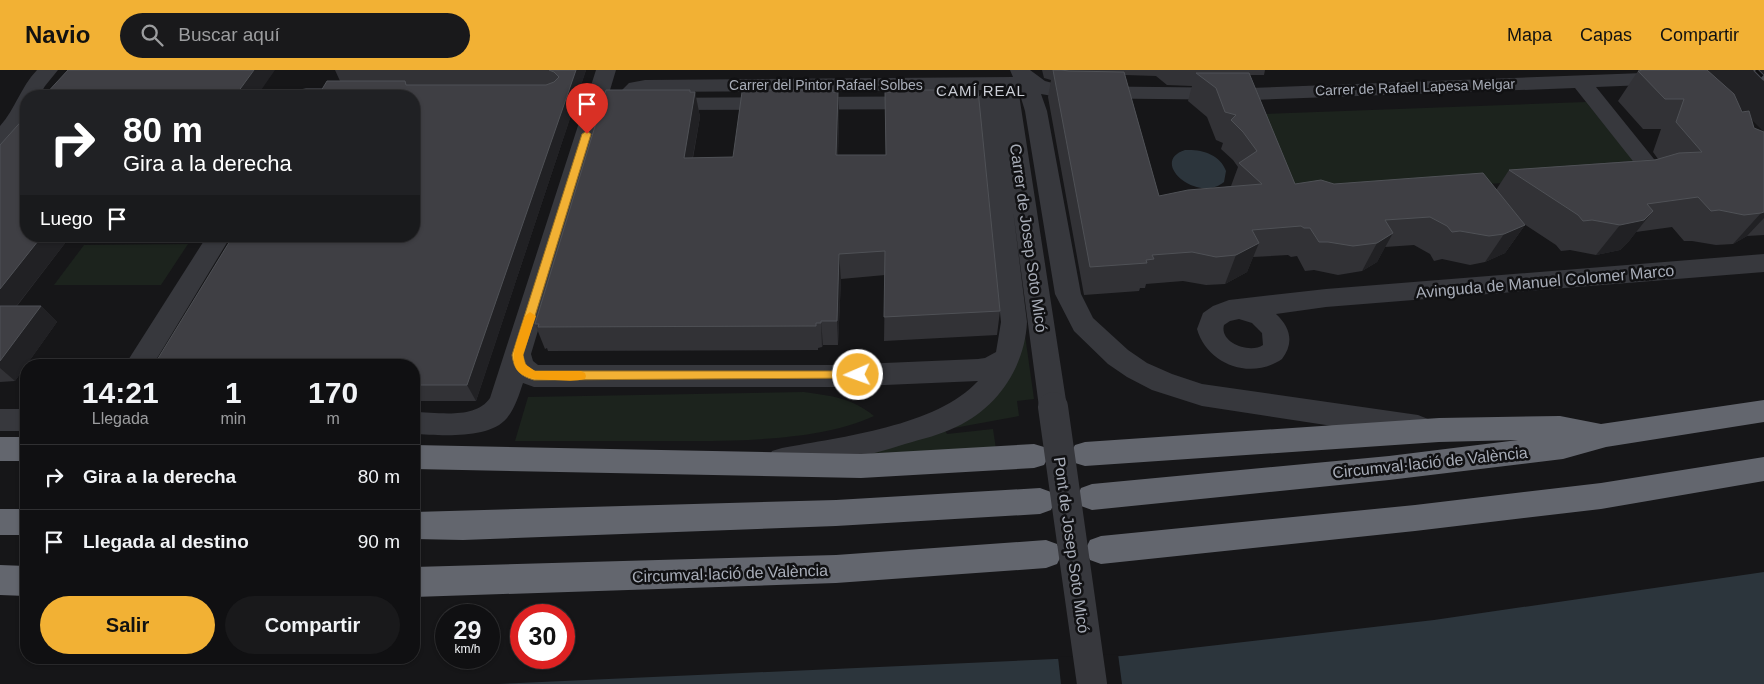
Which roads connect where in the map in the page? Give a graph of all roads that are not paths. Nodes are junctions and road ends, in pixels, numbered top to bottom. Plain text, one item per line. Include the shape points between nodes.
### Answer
1 (48, 70) edge
2 (606, 70) edge
3 (1284, 70) edge
4 (1321, 70) edge
5 (1687, 74) edge
6 (1580, 81) junction
7 (1009, 84) edge
8 (1358, 89) junction
9 (32, 90) edge
10 (1293, 92) junction
11 (1250, 94) junction
12 (596, 98) junction
13 (20, 115) edge
14 (1259, 118) edge
15 (0, 139) edge
16 (1613, 183) edge
17 (215, 242) edge
18 (1764, 263) edge
19 (1326, 298) junction
20 (1229, 310) junction
21 (1278, 339) junction
22 (518, 355) junction
23 (1008, 358) junction
24 (144, 359) edge
25 (1053, 406) joint
26 (1764, 410) edge
27 (0, 420) edge
28 (20, 420) edge
29 (420, 423) edge
30 (1439, 430) junction
31 (1606, 435) junction
32 (0, 448) edge
33 (20, 449) edge
34 (1085, 454) dead end
35 (1034, 456) dead end
36 (420, 457) edge
37 (755, 464) junction
38 (1764, 469) edge
39 (1092, 497) dead end
40 (1040, 501) dead end
41 (0, 522) edge
42 (20, 522) edge
43 (420, 526) edge
44 (1101, 550) dead end
45 (1046, 554) dead end
46 (0, 580) edge
47 (20, 581) edge
48 (420, 582) edge
49 (1092, 684) edge

1 - 9 street
2 - 12 street
3 - 10 street
4 - 8 street via 1334,83
5 - 6 street, Carrer de Rafael Lapesa Melgar
6 - 8 street, Carrer de Rafael Lapesa Melgar
6 - 16 street via 1651,169 1650,176 1643,180
7 - 11 street, Carrer de Rafael Lapesa Melgar via 1065,92
7 - 12 street, Carrer del Pintor Rafael Solbes
7 - 23 street via 1014,337
7 - 25 street, Carrer de Josep Soto Micó
7 - 30 street via 1036,111 1068,294 1083,324 1118,357 1154,378 1202,395
8 - 10 street, Carrer de Rafael Lapesa Melgar
10 - 11 street, Carrer de Rafael Lapesa Melgar
11 - 14 street
12 - 22 street
13 - 15 street
17 - 24 street
18 - 19 street, Avinguda de Manuel Colomer Marco
19 - 20 street, Avinguda de Manuel Colomer Marco
19 - 21 street, Avinguda de Manuel Colomer Marco via 1290,312 1282,323
20 - 21 street via 1260,315 1276,330
20 - 21 street, Avinguda de Manuel Colomer Marco via 1214,318 1209,332 1212,340 1228,354 1240,358 1263,358 1272,354
22 - 23 street via 519,365 534,376 838,376 978,370 991,368
22 - 29 street via 503,401 494,414 479,421
23 - 37 street via 990,387 971,405 947,419 877,440
25 - 49 street, Pont de Josep Soto Micó, bridge
26 - 31 highway, Circumval·lació de València
27 - 28 street
30 - 31 highway via 1560,428
30 - 34 highway
31 - 39 highway, Circumval·lació de València via 1563,447
32 - 33 highway
35 - 37 highway via 860,466
36 - 37 highway
38 - 44 highway via 1591,497
40 - 43 highway via 836,513
41 - 42 highway
45 - 48 highway, Circumval·lació de València via 836,569
46 - 47 highway

